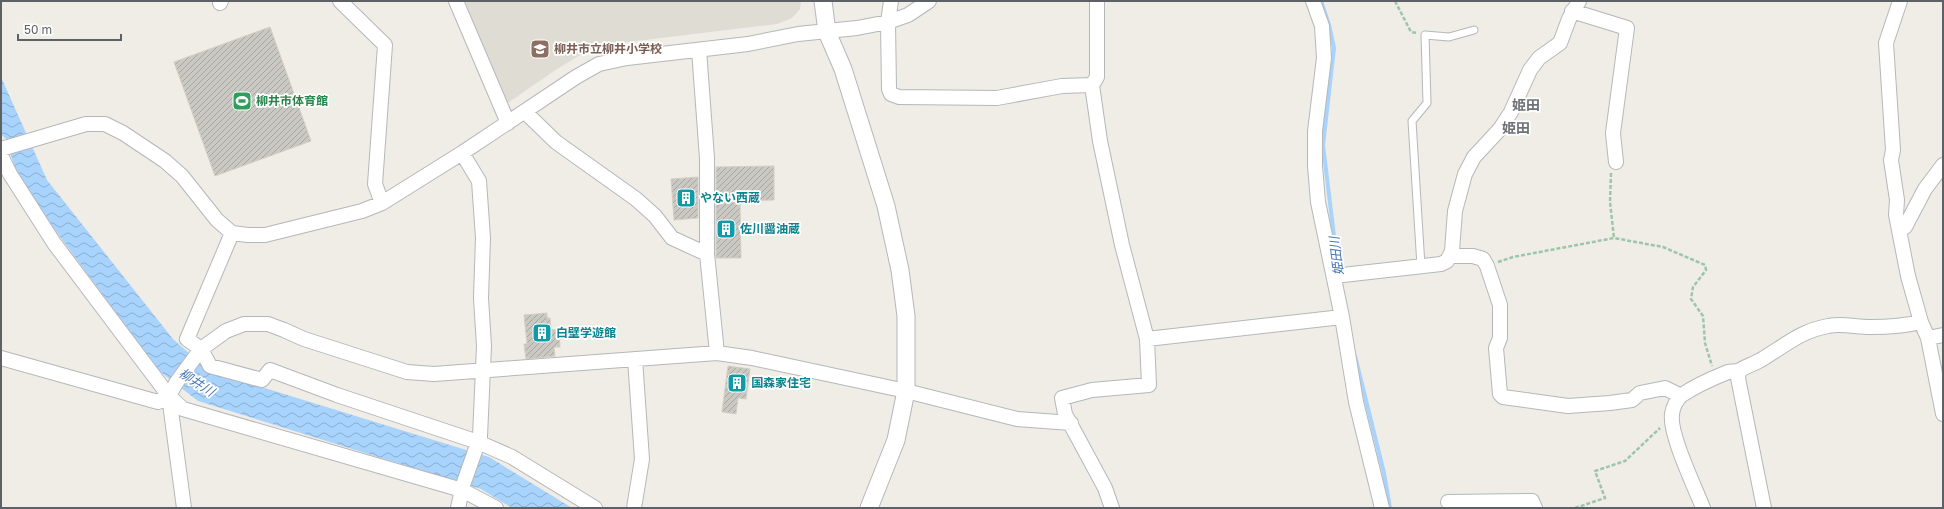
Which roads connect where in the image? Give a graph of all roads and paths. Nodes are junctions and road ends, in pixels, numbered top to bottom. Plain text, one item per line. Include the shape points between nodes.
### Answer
1 (340, 1) edge
2 (456, 1) edge
3 (823, 1) edge
4 (891, 1) edge
5 (929, 1) edge
6 (1097, 1) edge
7 (1313, 1) edge
8 (1395, 1) edge
9 (1900, 1) edge
10 (1576, 6) edge
11 (888, 22) junction
12 (1474, 30) dead end
13 (827, 32) junction
14 (1425, 35) junction
15 (699, 50) junction
16 (1092, 85) junction
17 (525, 112) junction
18 (508, 123) junction
19 (1615, 148) junction
20 (3, 151) edge
21 (462, 153) junction
22 (1616, 162) dead end
23 (1943, 165) edge
24 (382, 203) junction
25 (1899, 230) junction
26 (232, 233) junction
27 (1614, 238) junction
28 (707, 254) junction
29 (1451, 256) junction
30 (1421, 266) junction
31 (1487, 266) junction
32 (1334, 276) junction
33 (1342, 317) junction
34 (1921, 322) junction
35 (1943, 336) edge
36 (1928, 338) junction
37 (1147, 339) junction
38 (199, 352) junction
39 (717, 353) junction
40 (1, 358) edge
41 (635, 359) junction
42 (482, 371) junction
43 (1739, 371) junction
44 (1715, 378) junction
45 (906, 391) junction
46 (169, 396) junction
47 (1681, 396) junction
48 (1943, 414) edge
49 (1672, 420) junction
50 (1071, 423) junction
51 (478, 445) junction
52 (463, 487) junction
53 (1448, 502) dead end
54 (184, 508) edge
55 (458, 508) edge
56 (496, 508) edge
57 (595, 508) edge
58 (634, 508) edge
59 (869, 508) edge
60 (1112, 508) edge
61 (1382, 508) edge
62 (1535, 508) edge
63 (1575, 508) edge
64 (1703, 508) edge
65 (1764, 508) edge

1 - 24 street via 385,45 375,184
2 - 18 street
3 - 13 street
4 - 11 street
5 - 11 street via 908,15
6 - 16 street via 1097,77
7 - 32 street via 1322,26 1324,58 1315,131 1316,180 1318,202
8 - 14 path via 1411,32
9 - 25 street via 1886,43 1893,150 1891,160
10 - 19 street via 1626,28 1613,133
10 - 29 street via 1560,43 1540,58 1530,70 1511,112 1500,129 1474,157 1465,174 1456,210
11 - 13 street
11 - 16 street via 889,89 891,94 899,97 997,98 1046,89
12 - 14 lane via 1449,37
13 - 15 street via 798,34 768,41
13 - 45 street via 843,69 888,213 900,270 906,316
14 - 30 lane via 1427,103 1412,121
15 - 17 street via 627,58 599,64
15 - 28 street via 707,158
16 - 37 street via 1104,163
17 - 18 street
17 - 28 street via 556,142 636,199 655,216 672,238
18 - 21 street
19 - 22 street
19 - 27 path via 1611,152 1610,202
20 - 26 street via 86,124 105,124 165,161 182,176 217,220
20 - 46 street via 10,174 54,243
21 - 24 street
21 - 42 street via 478,181 483,238
23 - 25 street via 1925,189 1905,227
24 - 26 street via 362,211 265,234 248,236
25 - 34 street
26 - 38 street via 187,339
27 - 31 path via 1512,257
27 - 44 path via 1663,247 1705,265 1706,270 1693,287 1691,299 1703,316 1705,343
28 - 39 street
29 - 30 street via 1441,264
29 - 31 street via 1473,256 1483,259
30 - 32 street
31 - 47 street via 1500,305 1500,338 1496,355 1500,394 1503,397 1568,406 1632,400 1640,392 1665,388
32 - 33 street
33 - 37 street
33 - 61 street via 1356,402
34 - 36 street
34 - 43 street via 1912,325 1869,327 1829,325 1788,341 1763,359 1744,366
35 - 36 street
36 - 48 street
37 - 50 street via 1149,385 1092,390 1062,398 1065,414
38 - 42 street via 226,330 244,324 258,323 407,372 434,374
38 - 46 street
38 - 51 street via 210,366 262,380 270,370
39 - 41 street
39 - 45 street
40 - 46 street via 158,402
41 - 42 street
41 - 58 street via 642,459
42 - 51 street
43 - 44 street
43 - 65 street via 1738,378
44 - 47 street
45 - 50 street via 1016,419
45 - 59 street via 896,440
46 - 52 street via 183,409
46 - 54 street
47 - 49 street via 1676,403
49 - 63 path via 1668,420 1625,461 1595,471 1605,498
49 - 64 street via 1676,439
50 - 60 street via 1105,488
51 - 52 street
51 - 57 street via 512,457
52 - 55 street
52 - 56 street
53 - 62 street via 1532,501

